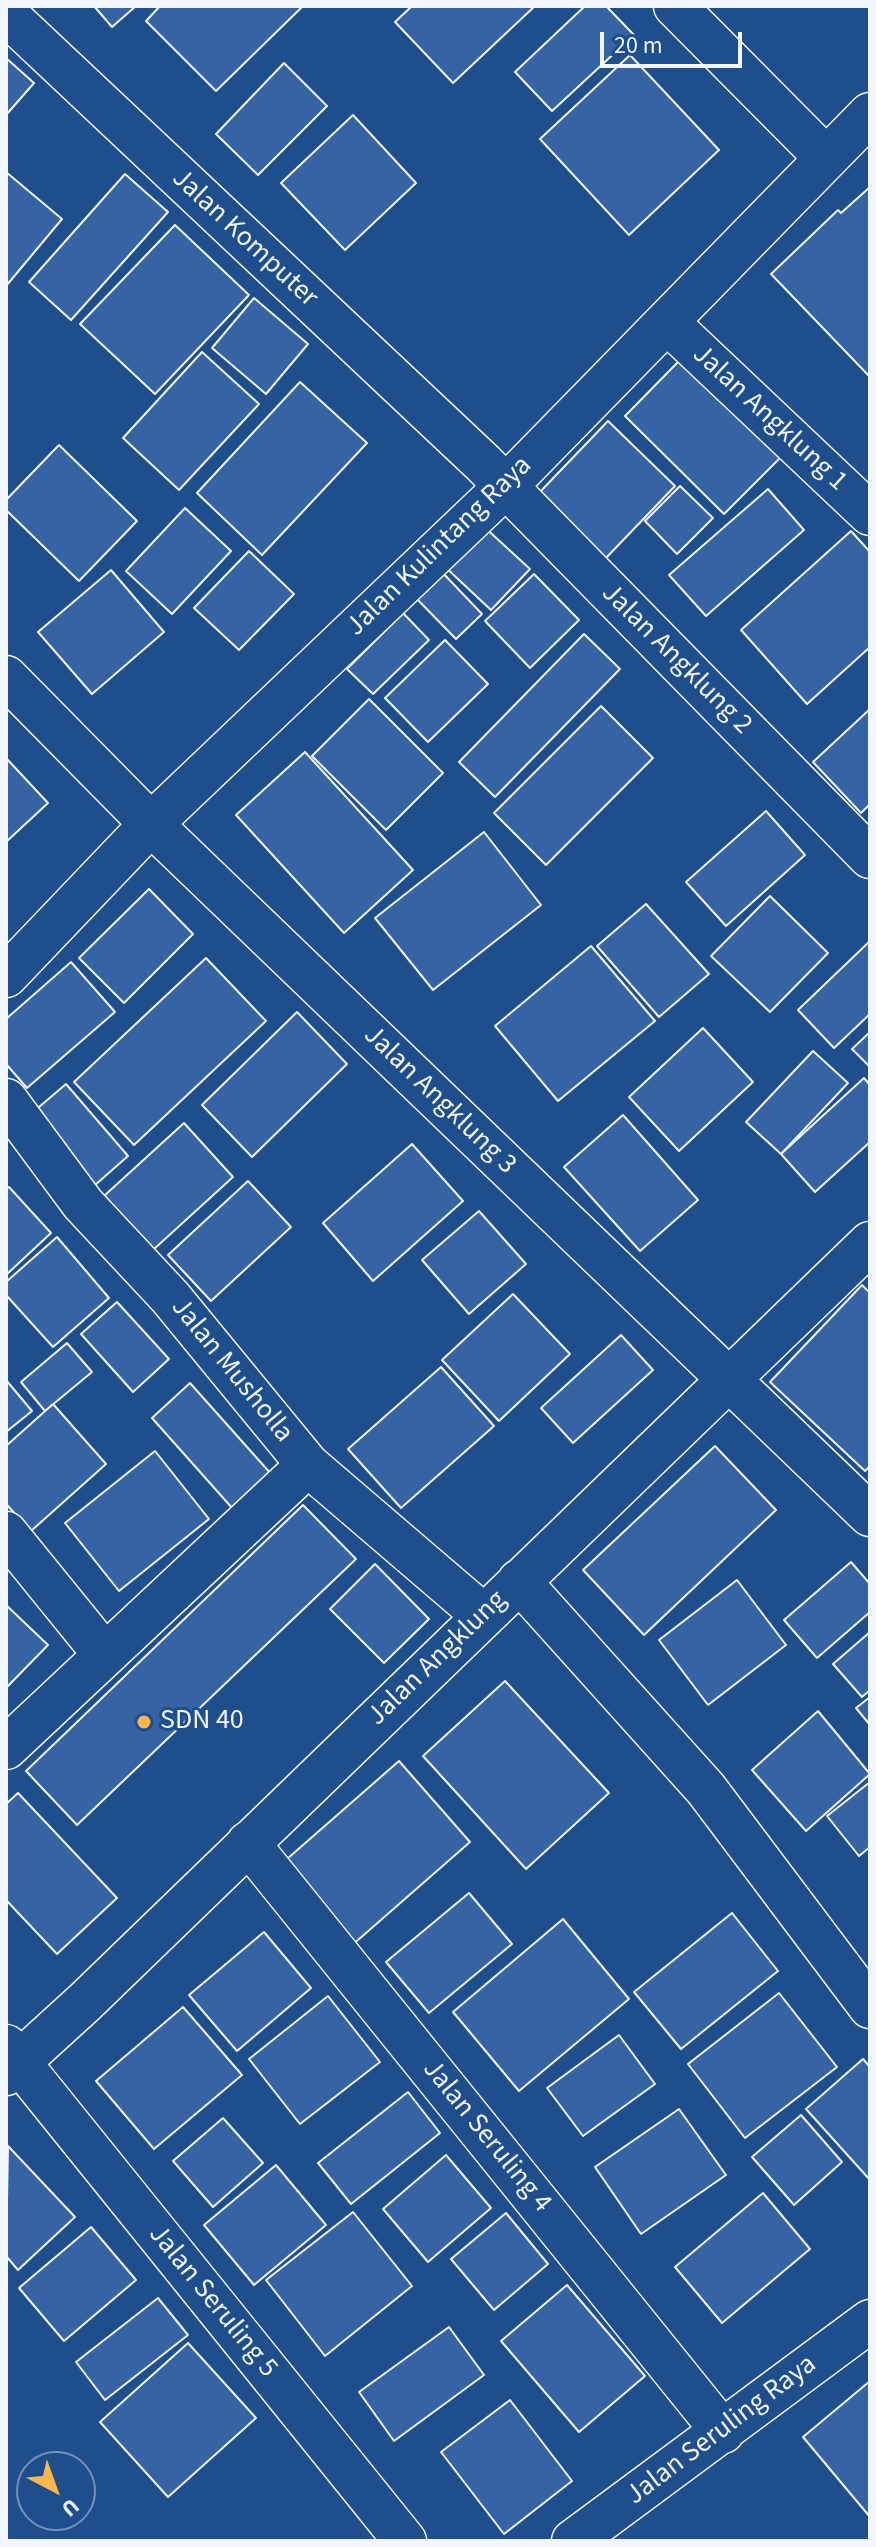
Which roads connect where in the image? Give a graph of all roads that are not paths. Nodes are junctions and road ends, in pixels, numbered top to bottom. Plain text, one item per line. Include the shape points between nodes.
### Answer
1 (675, 6) edge
2 (6, 14) edge
3 (870, 114) edge
4 (826, 158) junction
5 (668, 323) junction
6 (494, 475) junction
7 (870, 514) edge
8 (6, 677) edge
9 (151, 824) junction
10 (870, 857) edge
11 (6, 976) edge
12 (6, 1100) edge
13 (870, 1243) edge
14 (727, 1377) junction
15 (308, 1465) junction
16 (870, 1515) edge
17 (6, 1533) edge
18 (519, 1581) junction
19 (483, 1615) junction
20 (105, 1655) junction
21 (6, 1748) edge
22 (248, 1843) junction
23 (870, 2007) edge
24 (10, 2061) edge
25 (870, 2321) edge
26 (723, 2432) junction
27 (405, 2541) edge
28 (573, 2541) edge

1 - 4 street
2 - 6 street, Jalan Komputer
3 - 4 street, Jalan Kulintang Raya
4 - 5 street, Jalan Kulintang Raya
5 - 6 street, Jalan Kulintang Raya
5 - 7 street, Jalan Angklung 1
6 - 9 street, Jalan Kulintang Raya
6 - 10 street, Jalan Angklung 2
8 - 9 street, Jalan Angklung 3
9 - 11 street, Jalan Kulintang Raya
9 - 14 street, Jalan Angklung 3
12 - 15 street, Jalan Musholla via 83,1204 170,1297
13 - 14 street, Jalan Angklung
14 - 16 street, Jalan Angklung 3
14 - 18 street, Jalan Angklung
15 - 19 street, Jalan Musholla
15 - 20 street
17 - 20 street
18 - 19 street, Jalan Angklung
18 - 23 street via 706,1789
19 - 22 street, Jalan Angklung
20 - 21 street
22 - 24 street, Jalan Angklung
22 - 26 street, Jalan Seruling 4
24 - 27 street, Jalan Seruling 5
25 - 26 street, Jalan Seruling Raya
26 - 28 street, Jalan Seruling Raya

